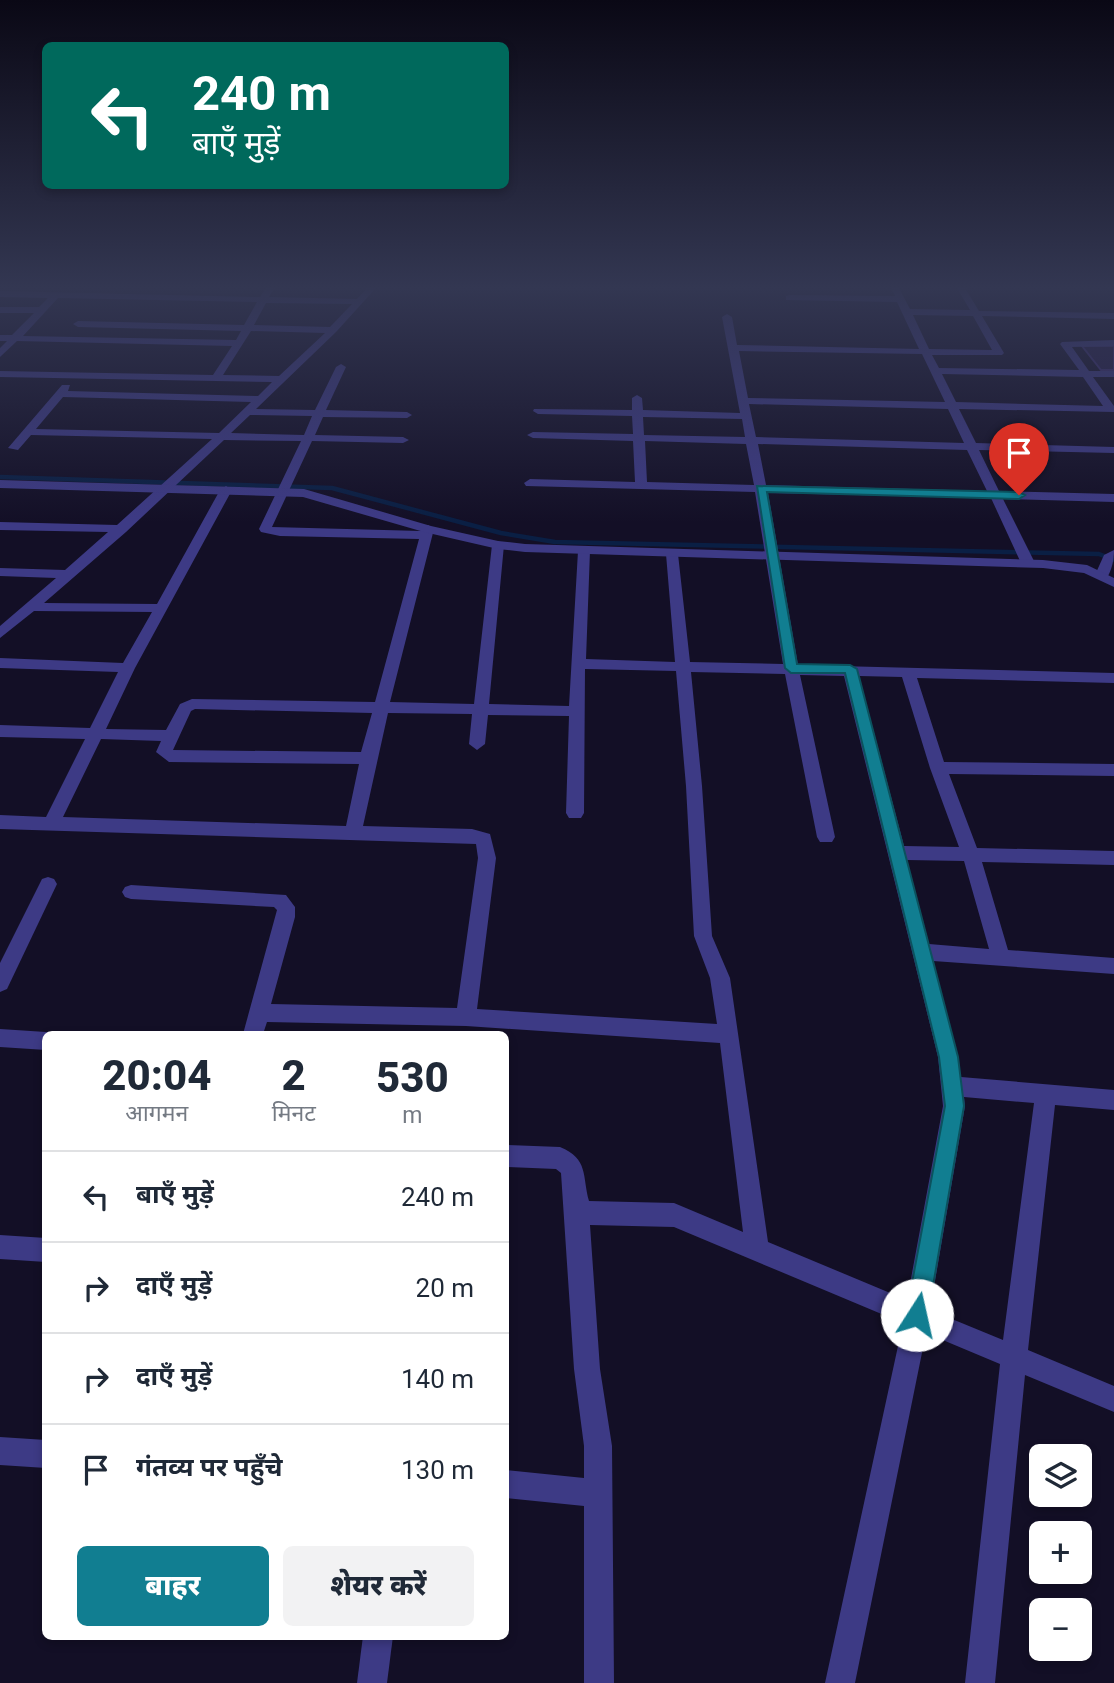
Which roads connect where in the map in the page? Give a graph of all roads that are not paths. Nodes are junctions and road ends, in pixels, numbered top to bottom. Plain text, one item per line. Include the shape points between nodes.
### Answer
1 (224, 367) edge
2 (293, 367) edge
3 (341, 367) dead end
4 (737, 367) edge
5 (933, 367) edge
6 (1081, 367) edge
7 (935, 371) junction
8 (0, 374) edge
9 (1086, 374) junction
10 (1114, 374) edge
11 (76, 376) junction
12 (216, 378) junction
13 (280, 379) junction
14 (59, 394) junction
15 (637, 398) dead end
16 (261, 399) junction
17 (744, 401) junction
18 (952, 405) junction
19 (1113, 409) edge
20 (538, 411) dead end
21 (247, 412) junction
22 (318, 414) junction
23 (638, 414) junction
24 (407, 415) dead end
25 (747, 416) junction
26 (27, 432) junction
27 (533, 435) dead end
28 (220, 437) junction
29 (306, 437) junction
30 (639, 438) junction
31 (403, 440) dead end
32 (751, 441) junction
33 (972, 446) junction
34 (14, 448) dead end
35 (1114, 450) edge
36 (171, 483) junction
37 (530, 483) dead end
38 (0, 484) edge
39 (640, 486) junction
40 (226, 489) junction
41 (761, 489) junction
42 (282, 492) junction
43 (996, 495) junction
44 (1114, 498) edge
45 (0, 526) edge
46 (122, 528) junction
47 (427, 532) junction
48 (498, 545) junction
49 (584, 551) junction
50 (672, 554) junction
51 (1114, 554) edge
52 (774, 556) junction
53 (1028, 563) junction
54 (0, 572) edge
55 (69, 574) junction
56 (1108, 579) edge
57 (30, 607) junction
58 (161, 608) junction
59 (7, 622) edge
60 (0, 634) edge
61 (0, 663) edge
62 (579, 664) junction
63 (682, 666) junction
64 (128, 667) junction
65 (791, 668) junction
66 (850, 669) junction
67 (907, 671) junction
68 (1114, 678) edge
69 (383, 707) junction
70 (481, 708) junction
71 (578, 711) junction
72 (0, 731) edge
73 (95, 733) junction
74 (172, 736) junction
75 (477, 744) dead end
76 (368, 758) junction
77 (938, 768) junction
78 (1114, 770) edge
79 (575, 813) dead end
80 (0, 822) edge
81 (52, 822) junction
82 (353, 834) junction
83 (826, 837) dead end
84 (898, 853) junction
85 (971, 855) junction
86 (1114, 859) edge
87 (48, 884) dead end
88 (131, 892) dead end
89 (923, 953) junction
90 (1001, 958) junction
91 (1114, 966) edge
92 (0, 983) edge
93 (260, 1013) junction
94 (466, 1017) junction
95 (254, 1031) edge
96 (729, 1034) junction
97 (0, 1038) edge
98 (42, 1041) edge
99 (953, 1086) junction
100 (1046, 1094) junction
101 (1114, 1100) edge
102 (509, 1156) edge
103 (577, 1203) junction
104 (0, 1247) edge
105 (42, 1250) edge
106 (757, 1251) junction
107 (917, 1315) junction
108 (1014, 1357) junction
109 (1114, 1399) edge
110 (0, 1451) edge
111 (42, 1454) edge
112 (509, 1484) edge
113 (600, 1494) junction
114 (377, 1640) edge
115 (372, 1683) edge
116 (599, 1683) edge
117 (840, 1683) edge
118 (980, 1683) edge

1 - 12 street
2 - 13 street
3 - 22 street
4 - 17 street
5 - 7 street
6 - 9 street
7 - 9 street
7 - 18 street
8 - 11 street
9 - 10 street
9 - 19 street
11 - 12 street
11 - 14 street
12 - 13 street
13 - 16 street
14 - 16 street
14 - 26 street
15 - 23 street
16 - 21 street
17 - 18 street
17 - 25 street
18 - 19 street
18 - 33 street
20 - 23 street
21 - 22 street
21 - 28 street
22 - 24 street
22 - 29 street
23 - 25 street
23 - 30 street
25 - 32 street
26 - 28 street
26 - 34 street
27 - 30 street
28 - 29 street
28 - 36 street
29 - 31 street
29 - 42 street
30 - 32 street
30 - 39 street
32 - 33 street
32 - 41 street
33 - 35 street
33 - 43 street
36 - 38 street
36 - 40 street
36 - 46 street
37 - 39 street
39 - 41 street
40 - 42 street
40 - 58 street
41 - 43 street
41 - 52 street
42 - 47 street via 322,496
42 - 47 street via 265,526 269,532
43 - 44 street
43 - 53 street
45 - 46 street
46 - 55 street
47 - 48 street
47 - 69 street
48 - 49 street
48 - 70 street
49 - 50 street
49 - 62 street
50 - 52 street
50 - 63 street
51 - 56 street
52 - 53 street
52 - 65 street
53 - 56 street via 1074,566
54 - 55 street
55 - 57 street
57 - 58 street
57 - 59 street
58 - 64 street
59 - 60 street
61 - 64 street
62 - 63 street
62 - 71 street
63 - 65 street
63 - 96 street via 703,936 720,978
64 - 73 street
65 - 66 street
65 - 83 street
66 - 67 street
66 - 84 street
67 - 68 street
67 - 77 street
69 - 70 street
69 - 74 street via 191,704
69 - 76 street
70 - 71 street
70 - 75 street
71 - 79 street
72 - 73 street
73 - 74 street
73 - 81 street
74 - 76 street via 166,756
76 - 82 street
77 - 78 street
77 - 85 street
80 - 81 street
81 - 82 street
82 - 94 street via 484,839 487,858
84 - 85 street
84 - 89 street
85 - 86 street
85 - 90 street
87 - 92 street
88 - 93 street via 279,900 286,907 286,917
89 - 90 street
89 - 99 street
90 - 91 street
93 - 94 street
93 - 95 street
94 - 96 street
96 - 106 street
97 - 98 street
99 - 100 street
99 - 107 street via 954,1106
100 - 101 street
100 - 108 street
102 - 103 street via 560,1158 572,1167
103 - 106 street via 582,1212 593,1215 674,1215
103 - 113 street via 583,1330
104 - 105 street
106 - 107 street
107 - 108 street
107 - 117 street
108 - 109 street
108 - 118 street
110 - 111 street
112 - 113 street
113 - 116 street
114 - 115 street

